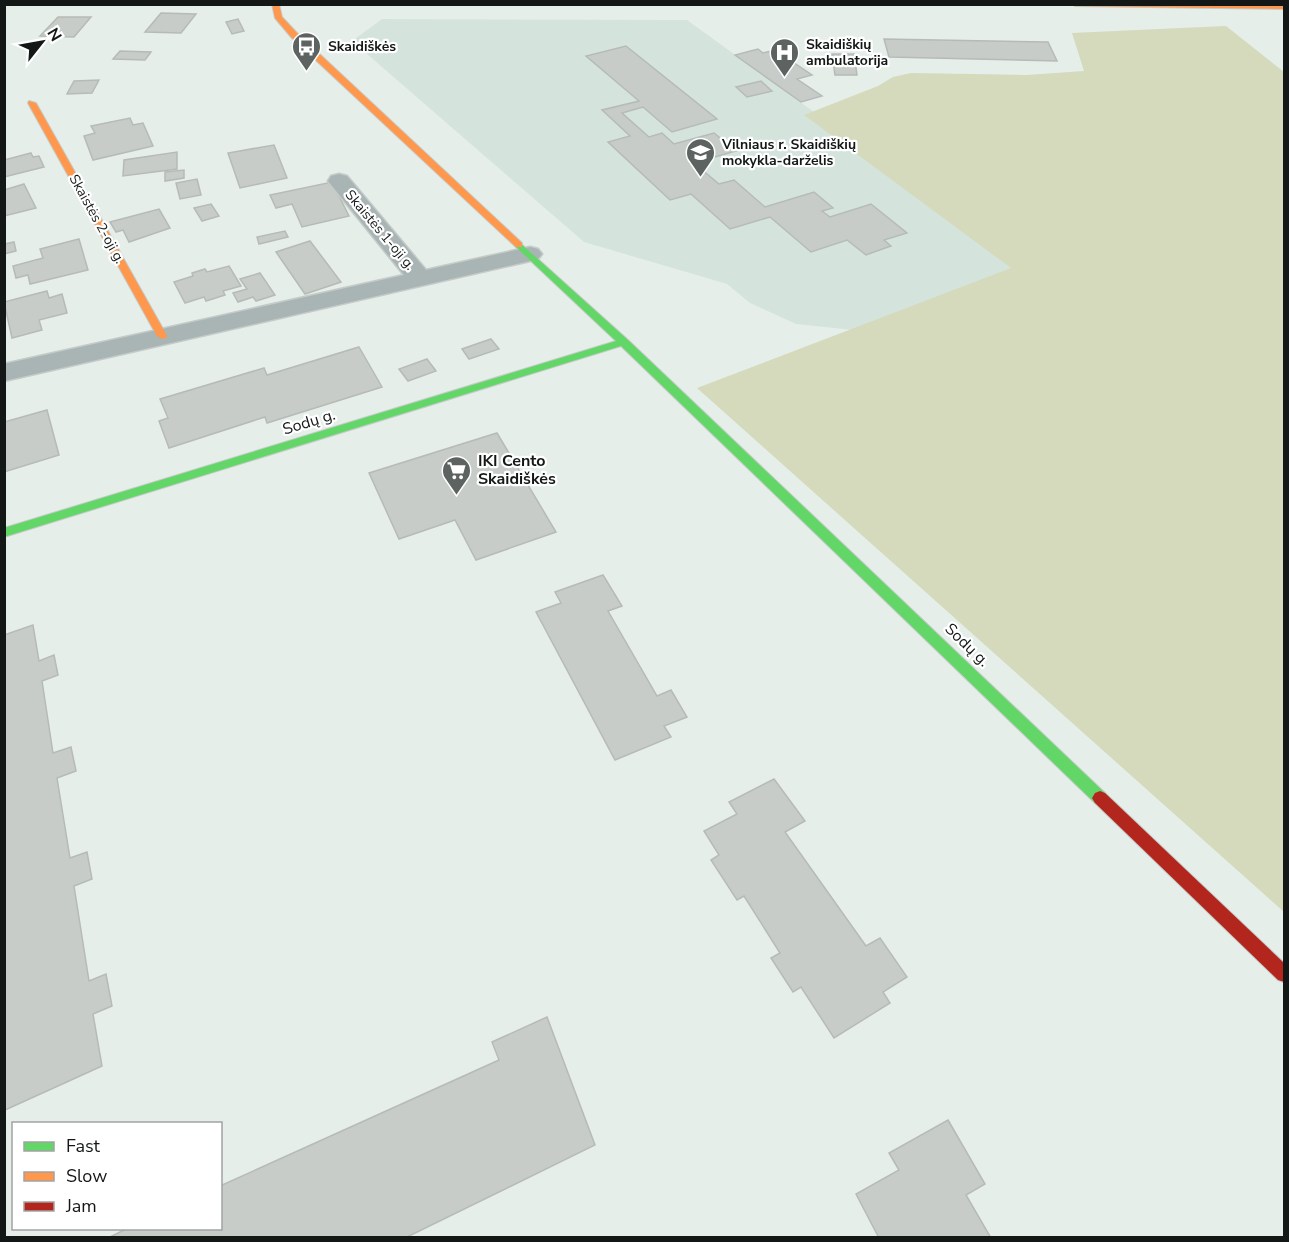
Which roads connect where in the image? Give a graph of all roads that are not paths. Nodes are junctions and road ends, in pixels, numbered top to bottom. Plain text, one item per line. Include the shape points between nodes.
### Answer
1 (275, 4) edge
2 (1075, 4) edge
3 (1284, 7) edge
4 (32, 102) dead end
5 (339, 181) dead end
6 (530, 255) junction
7 (420, 279) junction
8 (162, 336) junction
9 (624, 342) junction
10 (4, 373) edge
11 (4, 533) edge
12 (1284, 974) edge

1 - 6 street, Sodų g. via 279,18 294,35
2 - 3 street
4 - 8 street, Skaistės 2-oji g.
5 - 7 street, Skaistės 1-oji g.
6 - 7 street
6 - 9 street, Sodų g.
7 - 8 street
8 - 10 street
9 - 11 street, Sodų g.
9 - 12 street, Sodų g.

